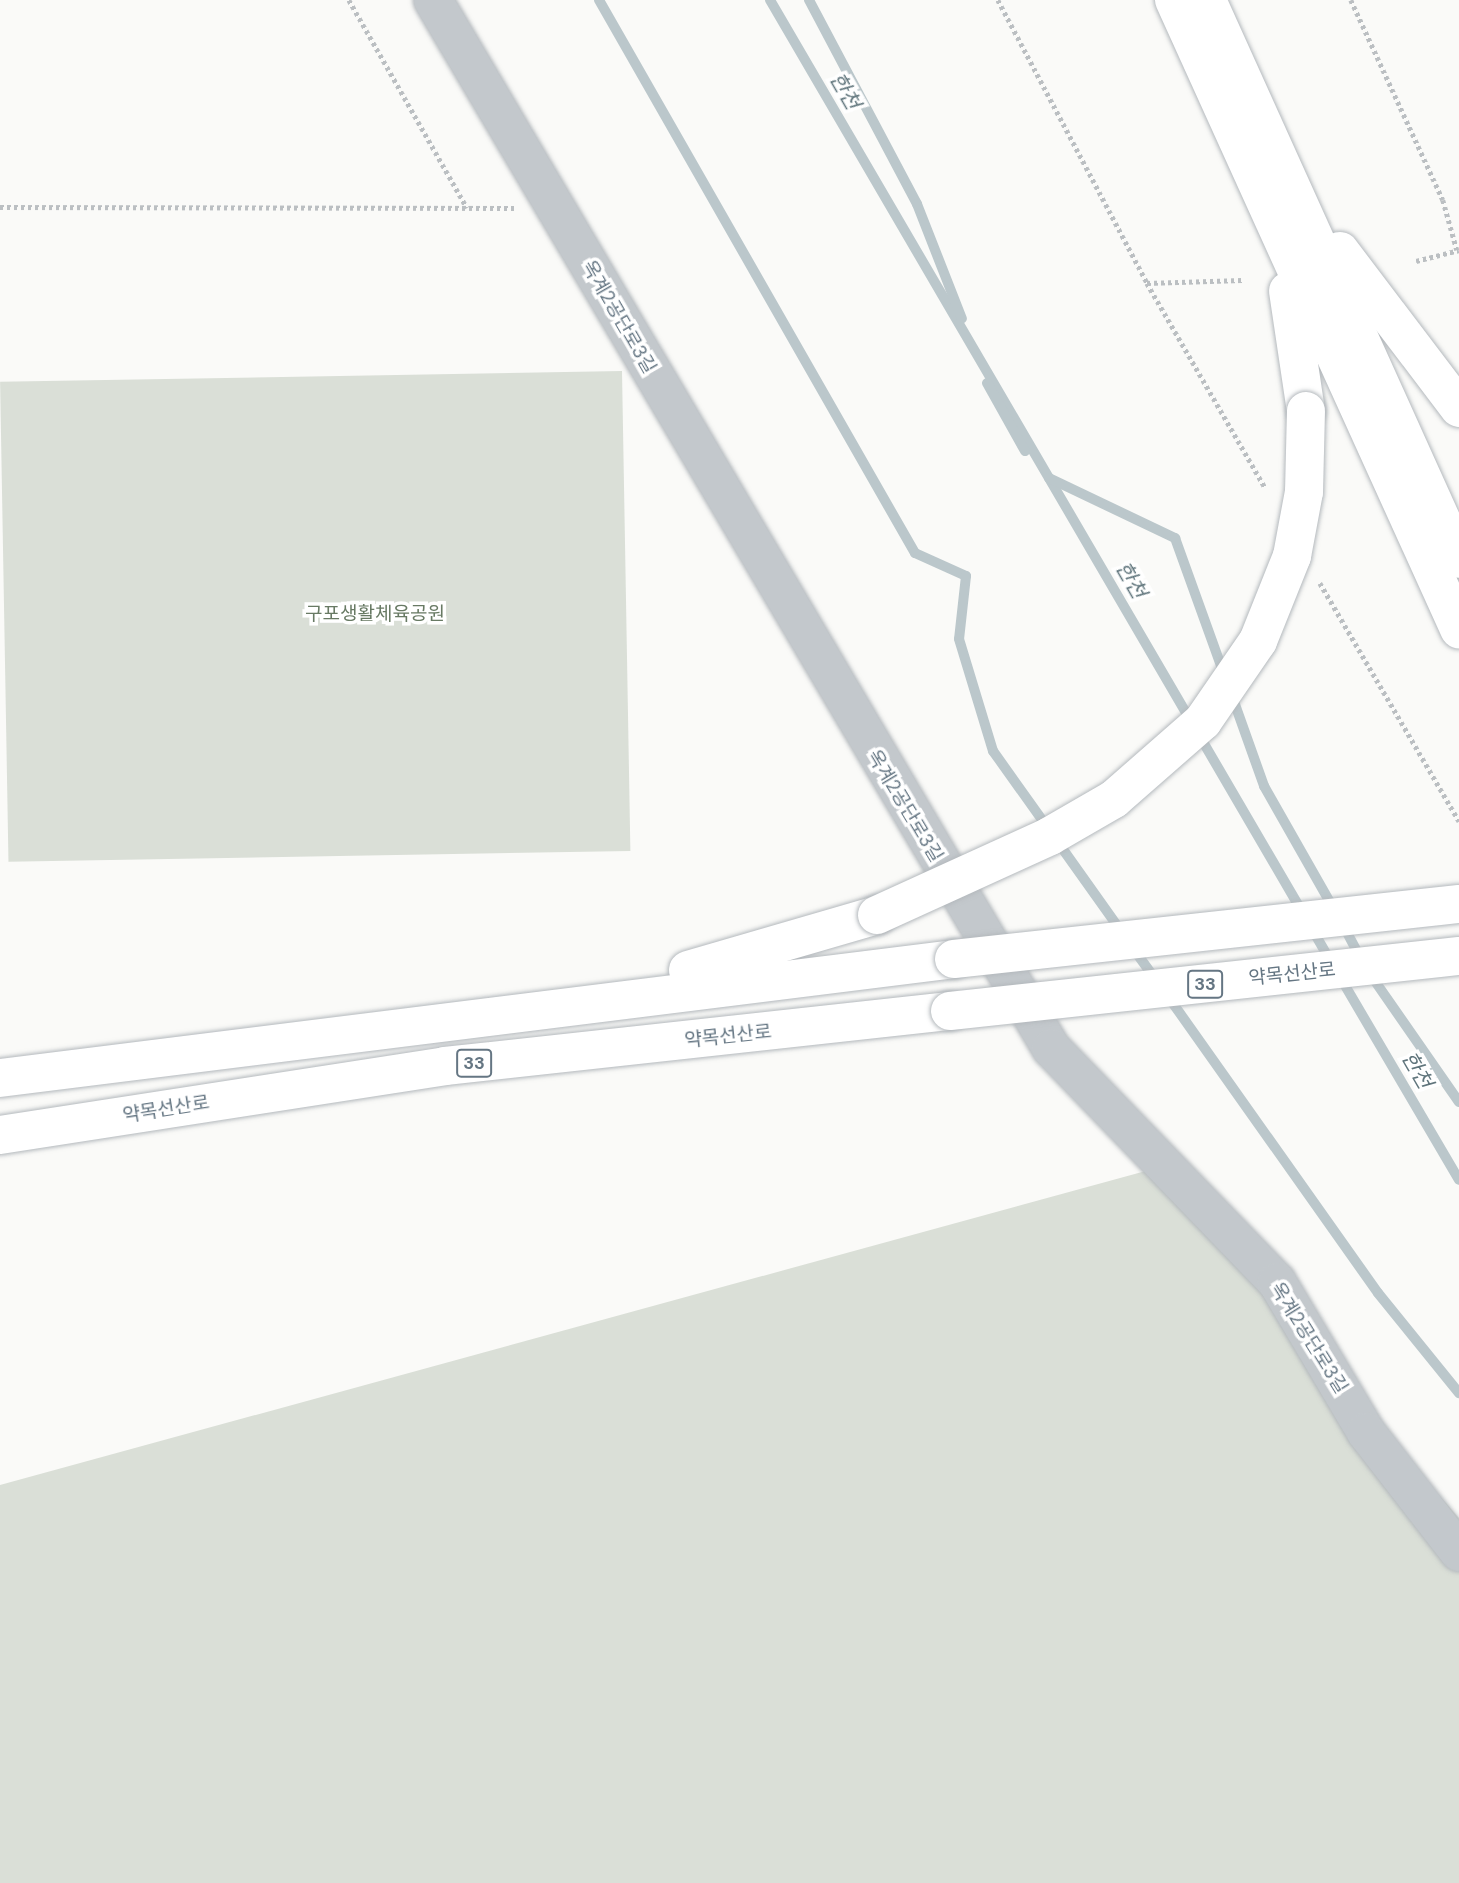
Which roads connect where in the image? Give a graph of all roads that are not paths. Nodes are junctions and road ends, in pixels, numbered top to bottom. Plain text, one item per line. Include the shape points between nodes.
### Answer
1 (433, 0) edge
2 (1174, 0) edge
3 (1207, 0) edge
4 (1279, 195) junction
5 (1459, 408) edge
6 (1459, 559) edge
7 (1459, 629) edge
8 (1459, 904) edge
9 (1459, 956) edge
10 (330, 1034) junction
11 (0, 1078) edge
12 (0, 1135) edge
13 (1459, 1552) edge

1 - 13 street, 옥계2공단로3길 via 1051,1048 1277,1282 1366,1432
2 - 4 highway
3 - 4 highway
4 - 5 highway
4 - 6 highway
4 - 7 highway
4 - 10 highway, bridge via 1306,411 1304,492 1292,556 1258,641 1203,721 1114,799 1051,836 877,915 761,953 644,980
8 - 10 highway, bridge
9 - 12 highway, 약목선산로 / 33, bridge via 444,1066
10 - 11 highway

